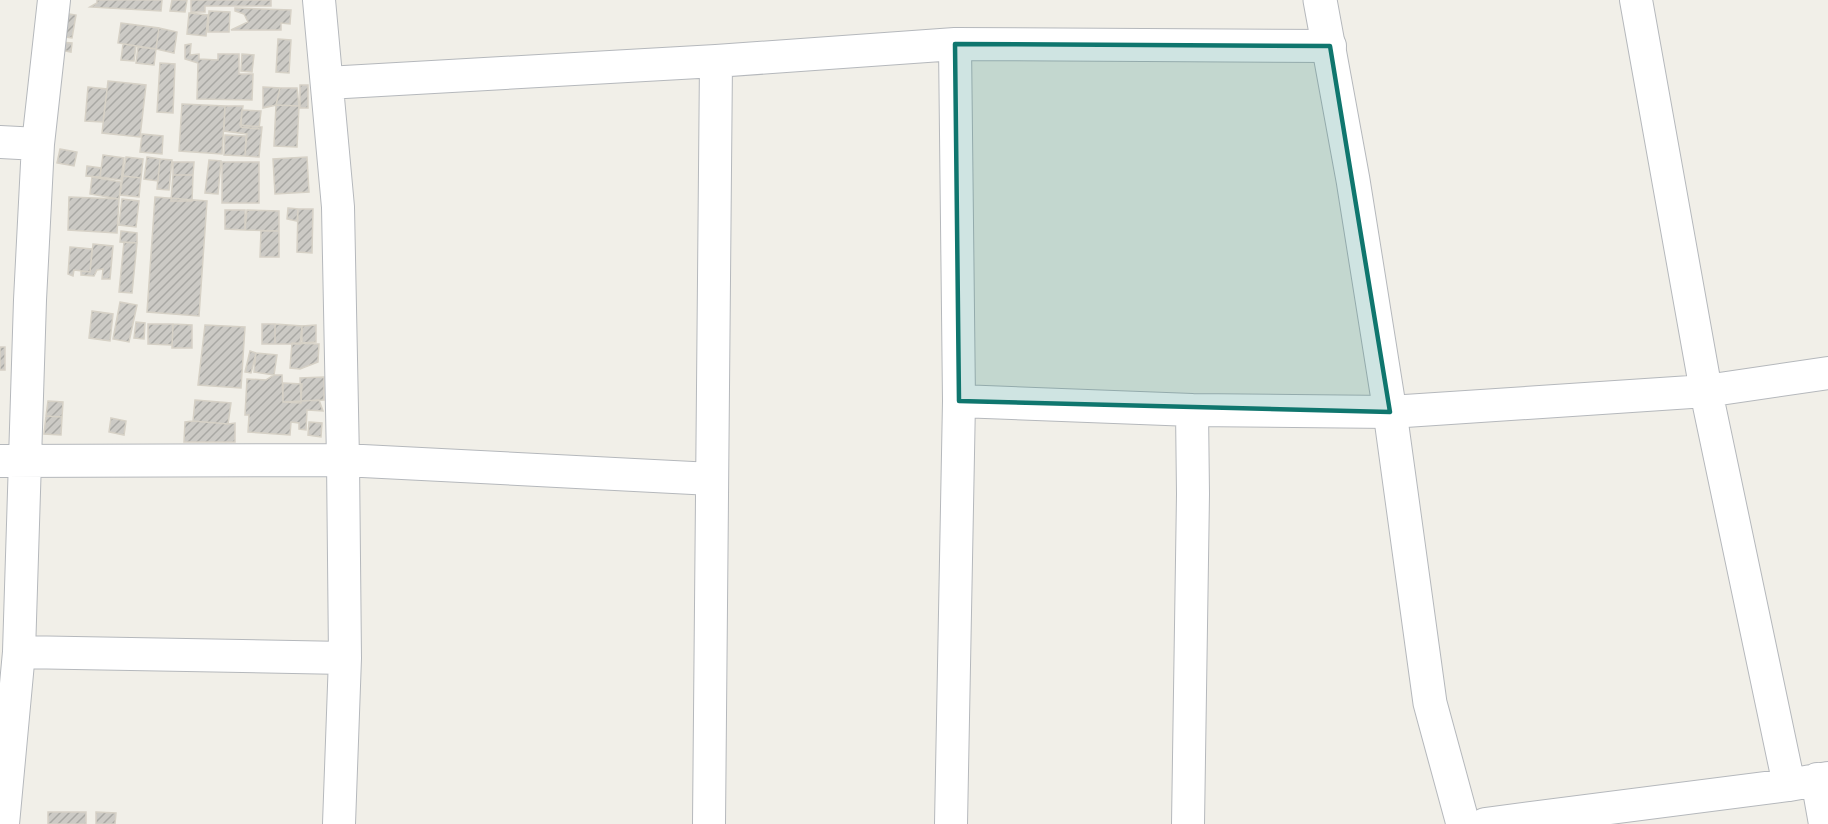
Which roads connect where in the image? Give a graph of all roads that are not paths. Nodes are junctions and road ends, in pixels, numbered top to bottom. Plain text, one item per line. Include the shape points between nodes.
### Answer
1 (54, 0) edge
2 (318, 0) edge
3 (1320, 0) edge
4 (1636, 0) edge
5 (955, 44) junction
6 (1330, 46) junction
7 (716, 61) junction
8 (327, 83) junction
9 (0, 142) edge
10 (38, 144) junction
11 (1828, 374) edge
12 (1706, 391) junction
13 (959, 401) junction
14 (1192, 410) junction
15 (1390, 412) junction
16 (343, 460) junction
17 (13, 461) edge
18 (712, 479) junction
19 (20, 652) junction
20 (345, 658) junction
21 (1811, 780) edge
22 (3, 824) edge
23 (339, 824) edge
24 (709, 824) edge
25 (951, 824) edge
26 (1188, 824) edge
27 (1463, 824) edge
28 (1485, 824) edge
29 (1825, 824) edge

1 - 10 street
2 - 8 street
3 - 6 street
4 - 12 street
5 - 6 street
5 - 7 street
5 - 13 street
6 - 15 street
7 - 8 street
7 - 18 street
8 - 16 street via 338,207
9 - 10 street
10 - 17 street via 30,300
11 - 12 street
12 - 15 street
12 - 21 street
13 - 14 street
13 - 25 street
14 - 15 street
14 - 26 street
15 - 27 street via 1430,703
16 - 17 street
16 - 18 street
16 - 20 street
17 - 19 street
18 - 24 street
19 - 20 street
19 - 22 street
20 - 23 street
21 - 28 street
21 - 29 street

